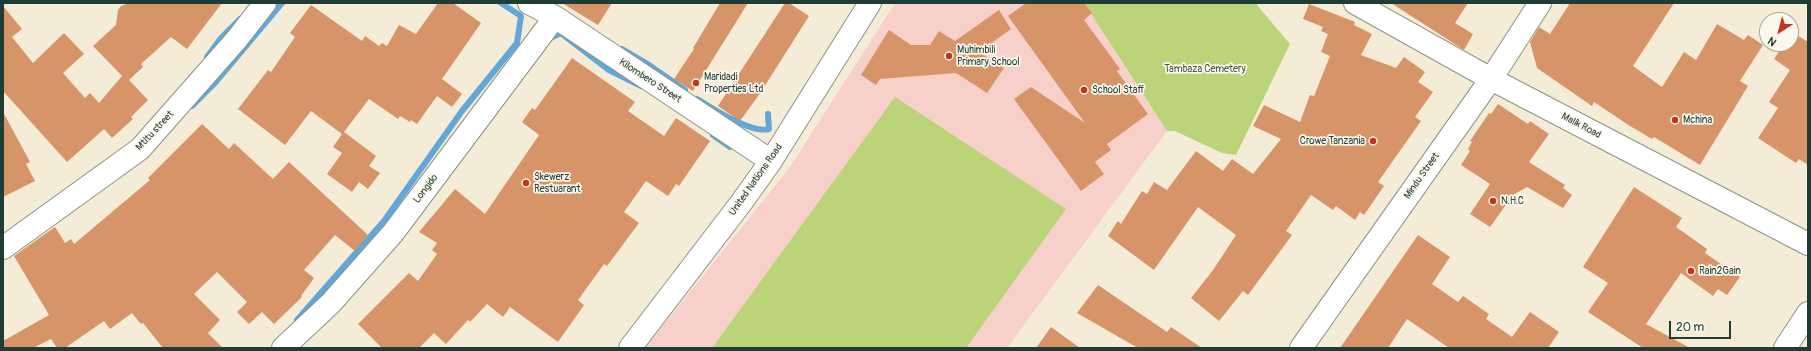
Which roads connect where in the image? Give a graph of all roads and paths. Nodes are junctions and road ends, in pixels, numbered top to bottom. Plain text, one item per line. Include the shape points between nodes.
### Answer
1 (265, 3) edge
2 (529, 3) edge
3 (870, 3) edge
4 (1355, 3) edge
5 (1540, 3) edge
6 (555, 18) junction
7 (1490, 79) junction
8 (771, 161) junction
9 (1808, 244) edge
10 (3, 248) edge
11 (1808, 312) edge
12 (283, 348) edge
13 (630, 348) edge
14 (1301, 348) edge
15 (1785, 348) edge

1 - 10 street, Mtitu street via 237,39 140,149
2 - 6 street, Kilombero Street
3 - 8 street, United Nations Road
4 - 7 street, Malik Road
5 - 7 street, Mindu Street
6 - 8 street, Kilombero Street
6 - 12 street, Longido via 393,232 330,303
7 - 9 street, Malik Road
7 - 14 street, Mindu Street
8 - 13 street, United Nations Road
11 - 15 street

